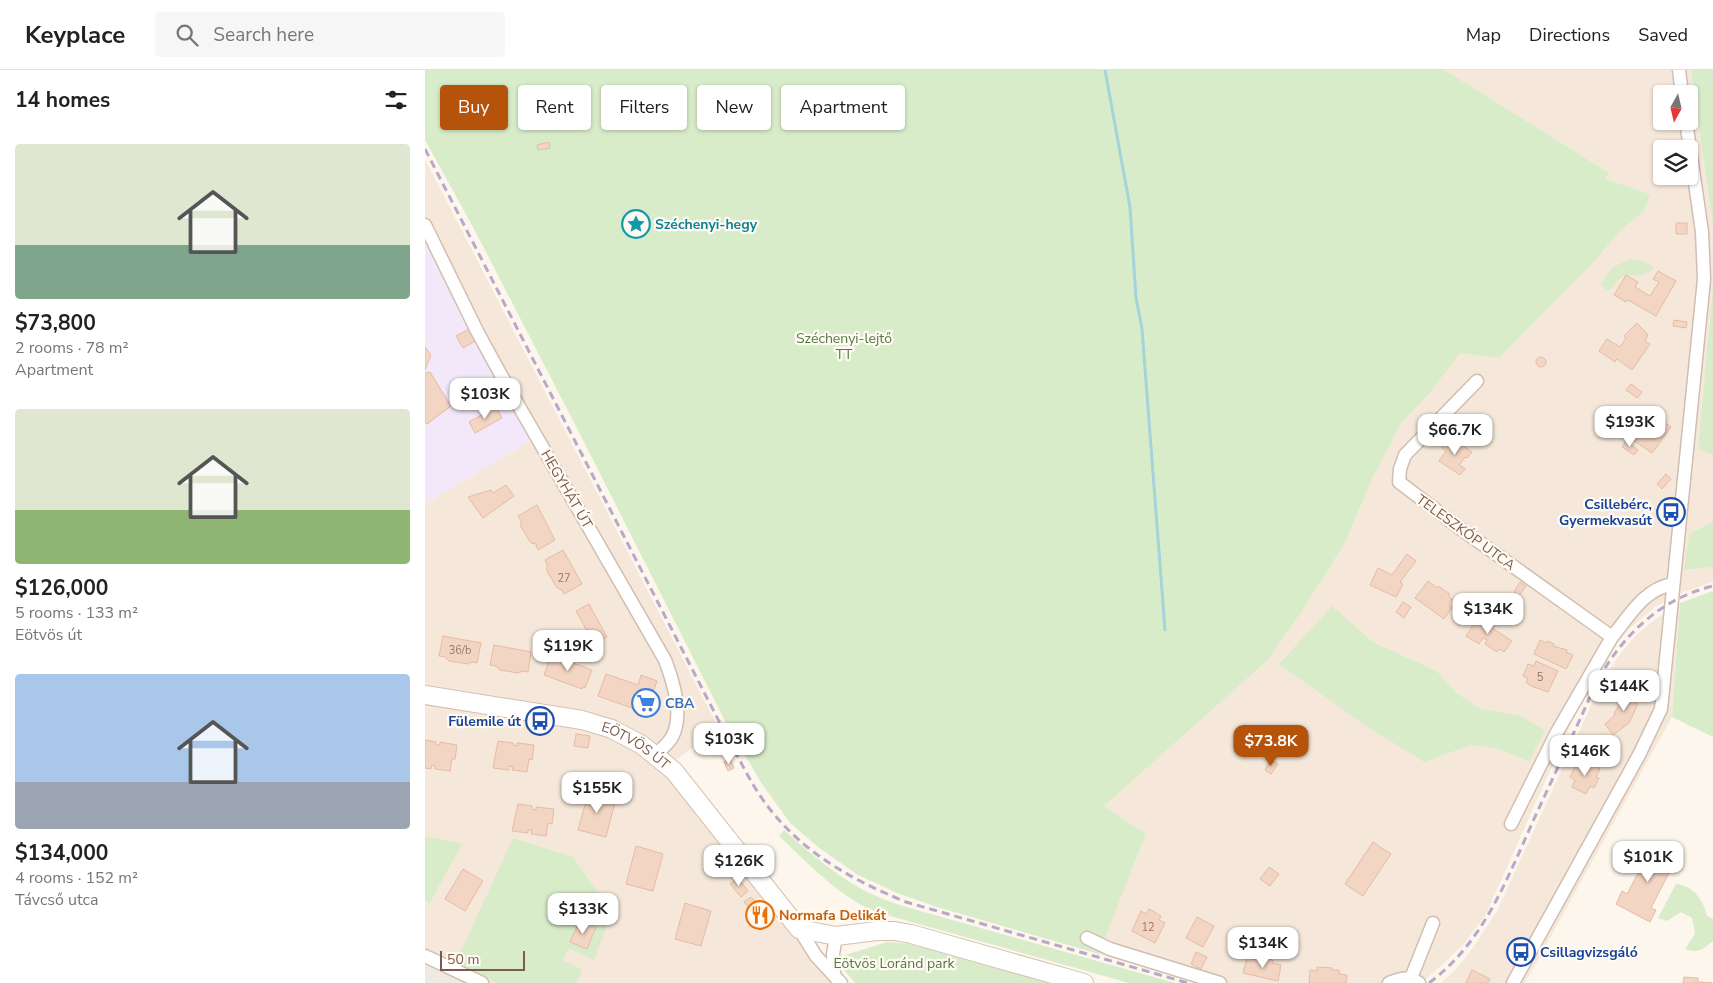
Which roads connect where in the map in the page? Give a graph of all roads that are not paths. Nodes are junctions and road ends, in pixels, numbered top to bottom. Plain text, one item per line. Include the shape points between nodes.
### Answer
1 (1679, 70) edge
2 (1681, 85) edge
3 (1688, 130) edge
4 (425, 225) edge
5 (1477, 381) dead end
6 (1673, 584) junction
7 (1612, 637) junction
8 (425, 695) edge
9 (655, 755) junction
10 (1511, 824) dead end
11 (1433, 923) dead end
12 (799, 929) junction
13 (836, 936) junction
14 (1087, 938) dead end
15 (425, 956) edge
16 (838, 979) edge
17 (1415, 981) edge
18 (482, 983) edge
19 (1084, 983) edge
20 (1220, 983) edge
21 (1389, 983) edge
22 (1513, 983) edge

1 - 2 street
3 - 6 street via 1702,232 1704,279
4 - 9 street, HEGYHÁT ÚT via 501,375 665,660 677,710 673,736
5 - 7 street, TELESZKÓP UTCA via 1405,455 1399,482
6 - 7 street via 1661,586 1643,598
6 - 22 street via 1659,714
7 - 10 street via 1557,732
8 - 9 street, EÖTVÖS ÚT via 589,722 627,736
9 - 12 street, EÖTVÖS ÚT via 691,792
11 - 17 street
12 - 13 street
12 - 16 street, EÖTVÖS ÚT via 816,956
13 - 16 street, EÖTVÖS ÚT via 832,963
13 - 19 street via 877,931 911,934
14 - 20 street via 1111,949
15 - 18 street
17 - 21 street via 1402,978

